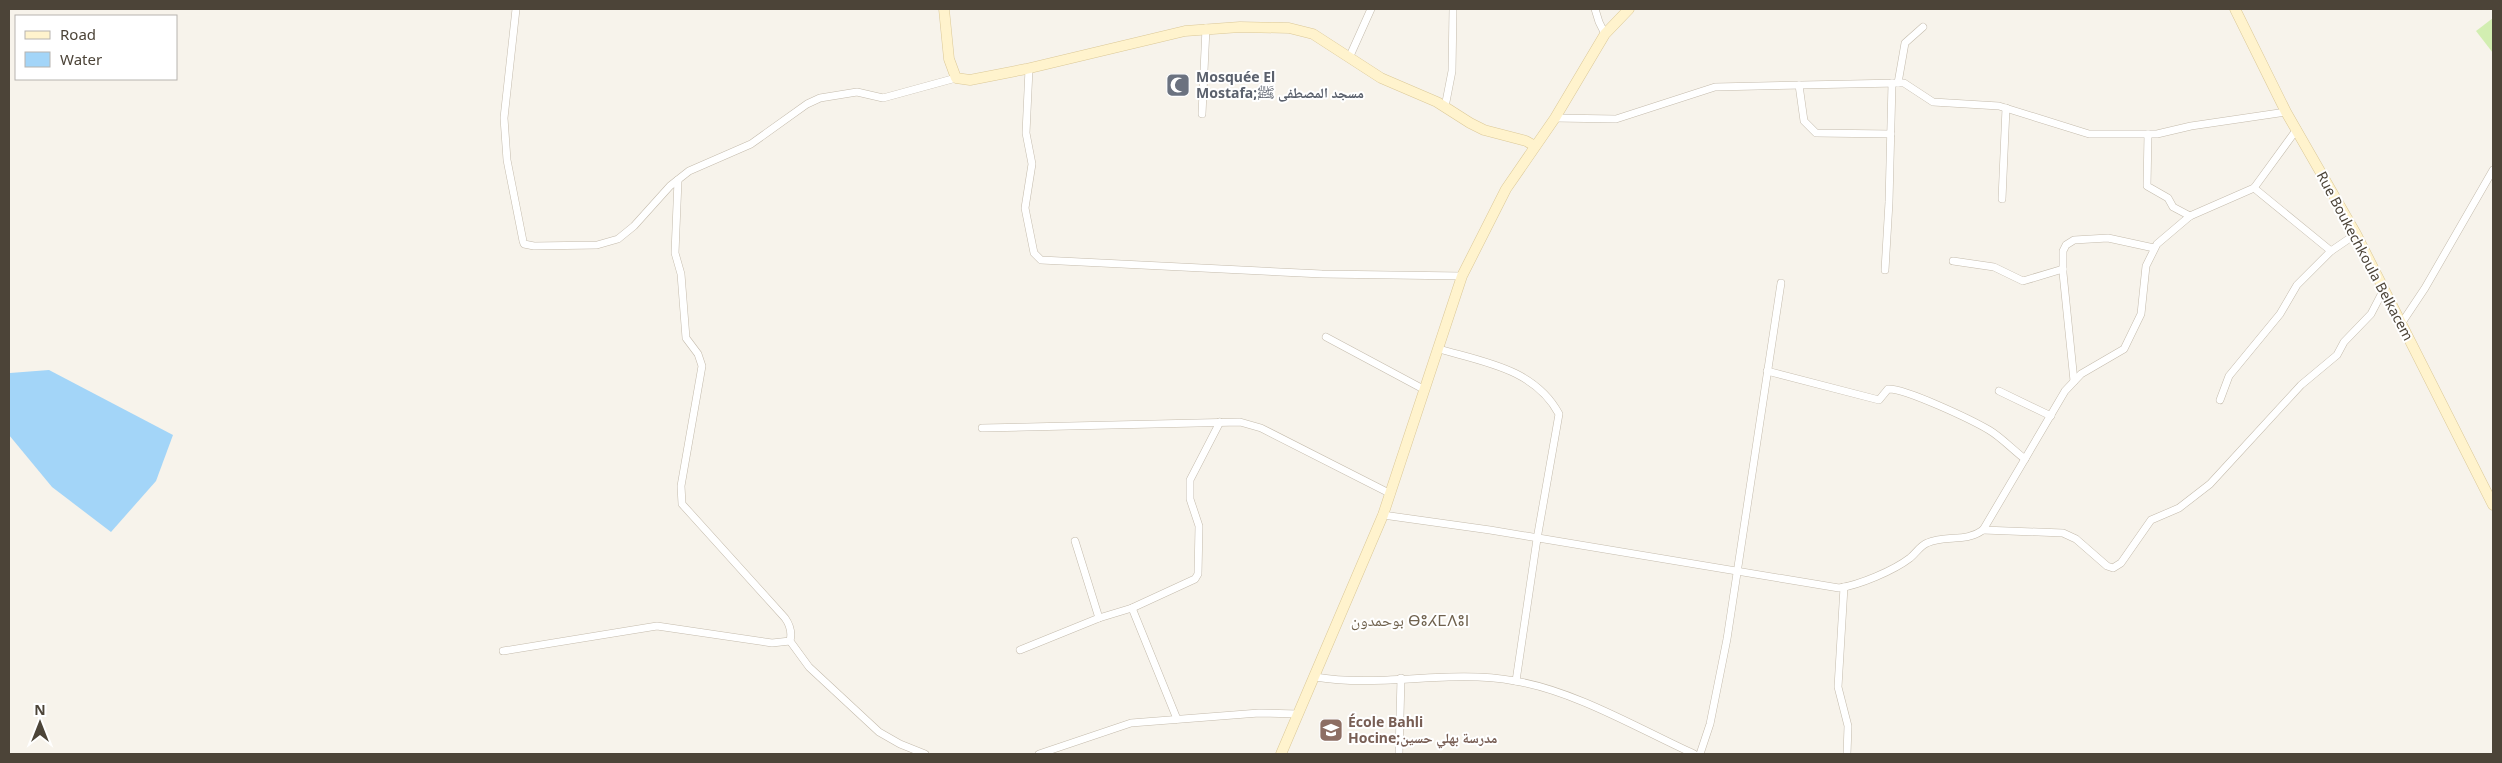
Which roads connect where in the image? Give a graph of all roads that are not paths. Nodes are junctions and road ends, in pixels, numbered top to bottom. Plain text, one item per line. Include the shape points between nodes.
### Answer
1 (516, 9) edge
2 (944, 9) edge
3 (1371, 9) edge
4 (1452, 9) edge
5 (1595, 9) edge
6 (1629, 9) edge
7 (2235, 9) edge
8 (1923, 27) dead end
9 (1206, 28) junction
10 (1605, 34) junction
11 (1350, 58) junction
12 (1029, 69) junction
13 (956, 78) junction
14 (1895, 83) junction
15 (1799, 84) junction
16 (1445, 107) junction
17 (2006, 108) junction
18 (2286, 112) junction
19 (1202, 114) dead end
20 (1555, 118) junction
21 (2297, 129) junction
22 (1891, 134) junction
23 (2148, 134) junction
24 (1535, 146) junction
25 (2493, 170) edge
26 (678, 180) junction
27 (2254, 188) junction
28 (2002, 199) dead end
29 (2190, 216) junction
30 (2356, 234) junction
31 (2154, 248) junction
32 (2331, 250) junction
33 (1953, 261) dead end
34 (2063, 269) junction
35 (1885, 270) dead end
36 (1462, 276) junction
37 (1781, 283) dead end
38 (2384, 289) junction
39 (2401, 324) junction
40 (1326, 337) dead end
41 (1439, 349) junction
42 (1767, 371) junction
43 (2074, 381) junction
44 (1426, 390) junction
45 (1999, 391) dead end
46 (2220, 400) dead end
47 (2051, 416) junction
48 (1220, 422) junction
49 (982, 428) dead end
50 (2025, 459) junction
51 (1391, 494) junction
52 (2493, 505) edge
53 (1383, 515) junction
54 (1983, 530) junction
55 (1537, 539) junction
56 (1074, 541) dead end
57 (1738, 571) junction
58 (1844, 587) junction
59 (1132, 608) junction
60 (1099, 618) junction
61 (790, 641) junction
62 (1020, 650) dead end
63 (503, 651) dead end
64 (1315, 677) junction
65 (1402, 678) junction
66 (1516, 681) junction
67 (1298, 714) junction
68 (1177, 719) junction
69 (925, 754) edge
70 (1039, 754) edge
71 (1281, 754) edge
72 (1399, 754) edge
73 (1694, 754) edge
74 (1700, 754) edge
75 (1847, 754) edge

1 - 26 street via 504,118 507,160 524,244 552,246 608,243 618,239
2 - 13 street via 949,59
3 - 11 street
4 - 16 street via 1452,71
5 - 10 street
6 - 10 street
7 - 18 street, Rue Boukechkoula Belkacem
8 - 14 street via 1905,44
9 - 11 street via 1302,30 1328,42
9 - 12 street
9 - 19 street
10 - 20 street
11 - 16 street via 1381,78
12 - 13 street via 970,80
12 - 36 street via 1026,133 1032,164 1025,208 1034,252 1041,260 1322,274
13 - 26 street via 883,98 857,92 820,98 751,144 689,171
14 - 15 street
14 - 17 street via 1904,83 1933,102
14 - 22 street
15 - 20 street via 1715,87 1616,119
15 - 22 street via 1804,121 1816,133
16 - 24 street via 1484,130
17 - 23 street via 2089,134
17 - 28 street
18 - 21 street, Rue Boukechkoula Belkacem
18 - 23 street
20 - 24 street
21 - 27 street
21 - 30 street, Rue Boukechkoula Belkacem
22 - 35 street
23 - 29 street via 2147,186
24 - 36 street via 1506,190
25 - 39 street
26 - 61 street via 675,253 681,274 686,338 702,366 681,486 682,504 785,618 789,624
27 - 29 street
27 - 32 street
29 - 31 street
30 - 32 street
30 - 38 street, Rue Boukechkoula Belkacem
31 - 34 street via 2115,238 2074,240 2063,251
31 - 43 street via 2146,266 2141,314 2124,349
32 - 46 street via 2297,286 2280,314 2229,376
33 - 34 street via 1994,267 2022,281
34 - 43 street
36 - 41 street
37 - 42 street
38 - 39 street, Rue Boukechkoula Belkacem
38 - 54 street via 2371,314 2344,342 2337,355 2302,385 2210,484 2179,508 2151,520 2121,563 2112,568 2107,566 2063,532
39 - 52 street, Rue Boukechkoula Belkacem
40 - 44 street
41 - 44 street
41 - 55 street via 1520,374 1534,383 1554,404 1559,418
42 - 50 street via 1879,400 1888,389 1894,389 1990,430
42 - 57 street
43 - 47 street
44 - 51 street
45 - 47 street
47 - 50 street
48 - 49 street
48 - 51 street via 1240,422 1262,428
48 - 59 street via 1190,480 1190,499 1199,526 1197,577
50 - 54 street
51 - 53 street
53 - 55 street
53 - 64 street
54 - 58 street via 1967,538 1927,543 1909,559 1860,583
55 - 57 street
55 - 66 street
56 - 60 street
57 - 58 street
57 - 74 street via 1718,686
58 - 75 street via 1838,687 1848,726
59 - 60 street
59 - 68 street
60 - 62 street
61 - 63 street via 772,643 657,626
61 - 69 street via 809,667 879,732
64 - 65 street via 1352,680
64 - 67 street
65 - 66 street via 1476,677
65 - 72 street
66 - 73 street via 1562,693
67 - 68 street via 1259,713
67 - 71 street
68 - 70 street via 1131,723

